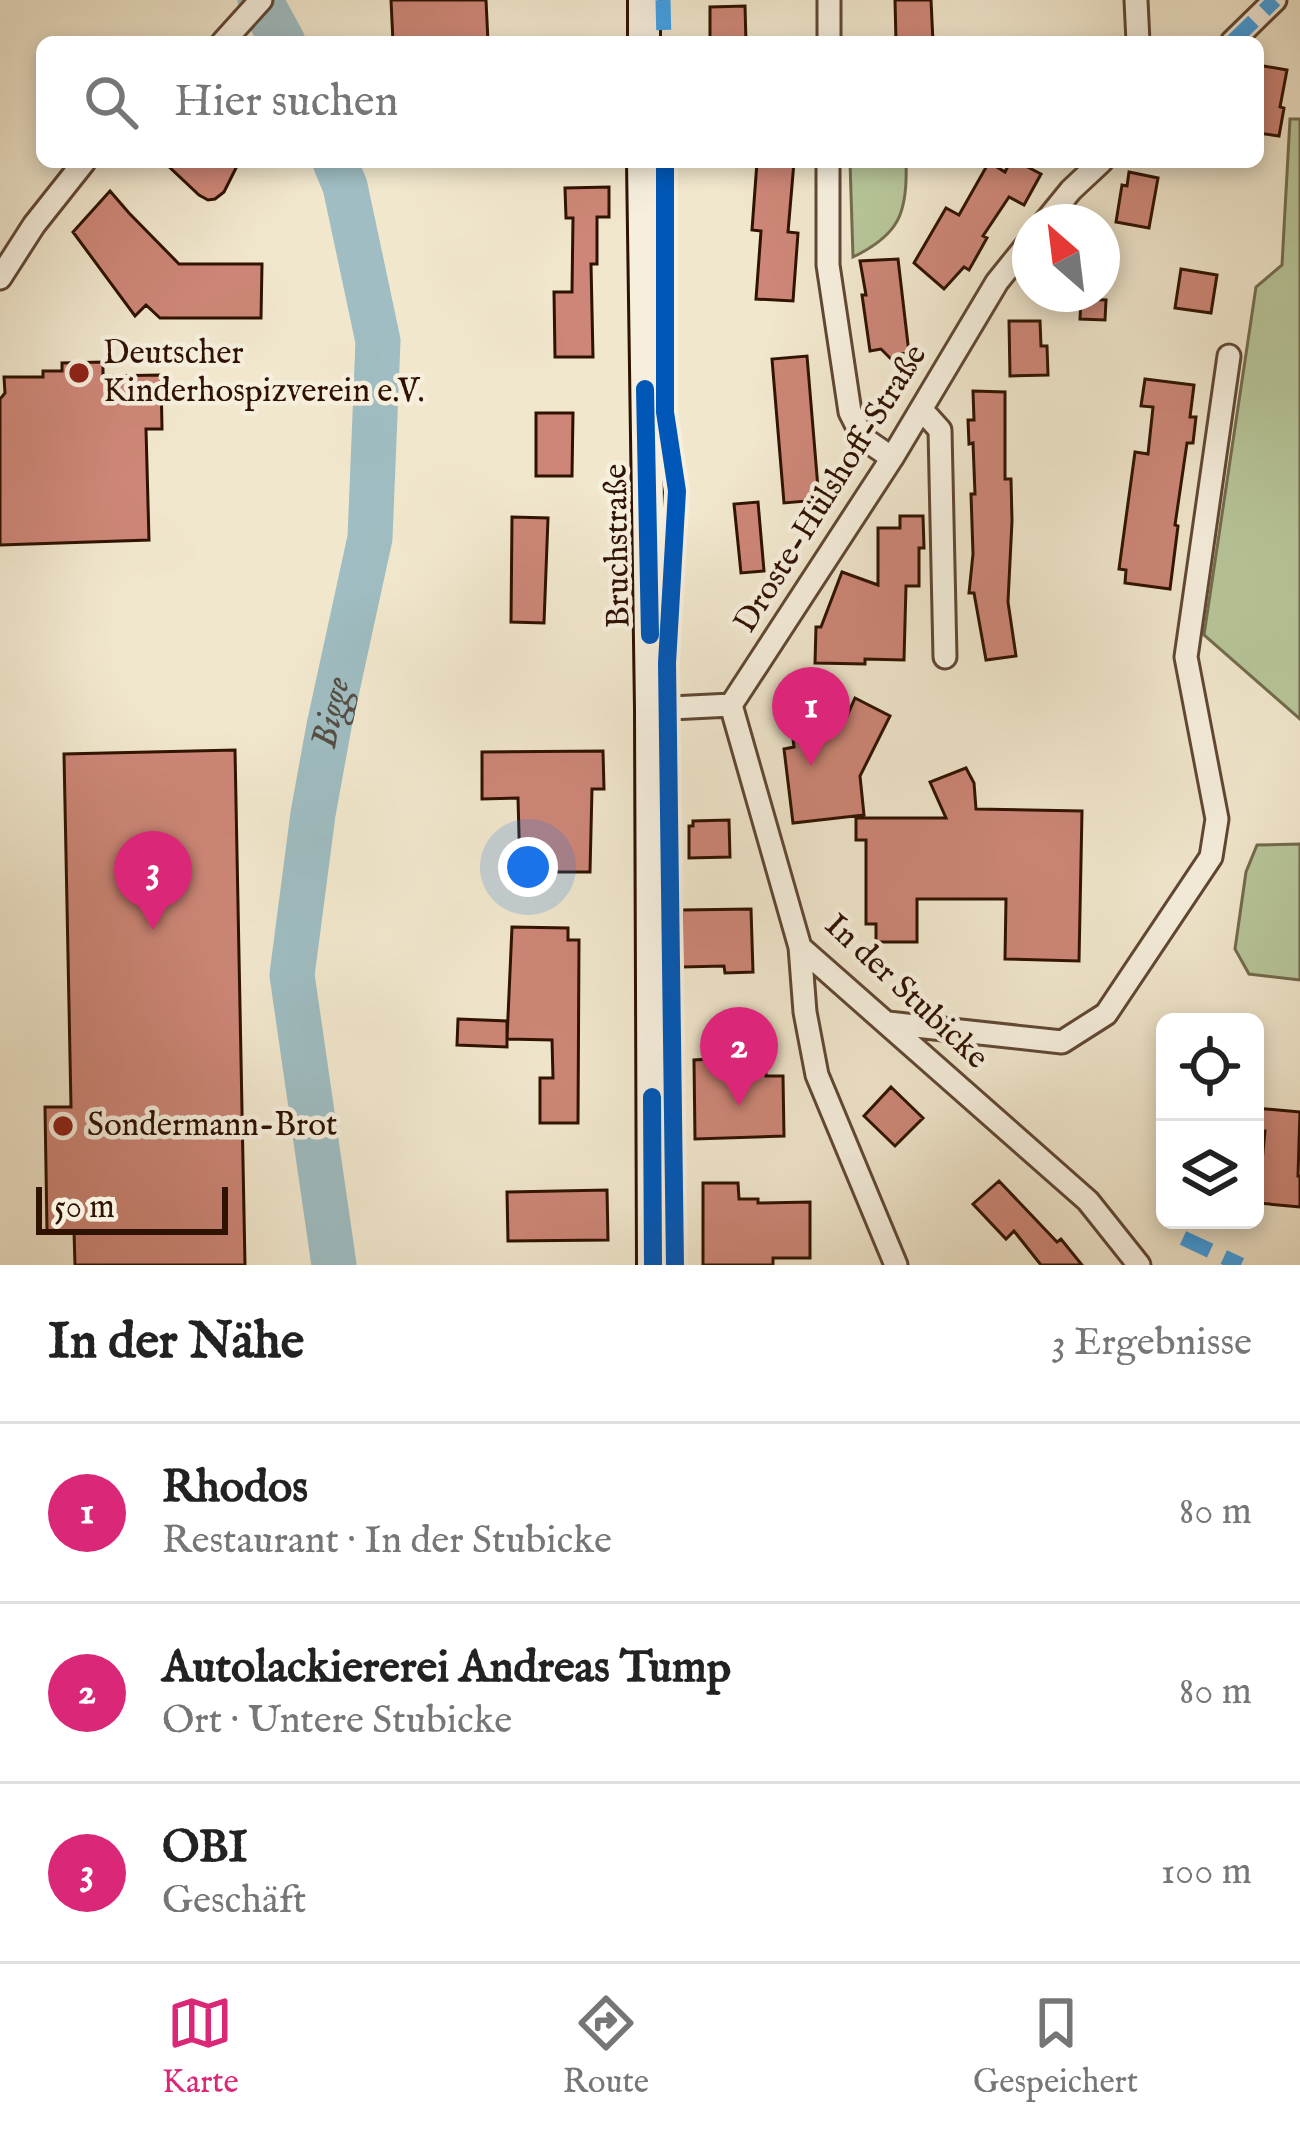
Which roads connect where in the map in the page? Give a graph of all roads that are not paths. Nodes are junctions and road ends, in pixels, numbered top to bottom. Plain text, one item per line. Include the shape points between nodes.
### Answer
1 (261, 0) edge
2 (644, 0) edge
3 (829, 0) edge
4 (1136, 0) edge
5 (1276, 0) edge
6 (229, 36) edge
7 (644, 36) edge
8 (829, 36) edge
9 (1138, 36) edge
10 (1238, 36) edge
11 (79, 168) edge
12 (643, 168) edge
13 (828, 168) edge
14 (1095, 168) edge
15 (1060, 204) edge
16 (1012, 263) edge
17 (0, 278) edge
18 (1228, 356) dead end
19 (922, 410) junction
20 (892, 458) junction
21 (945, 657) dead end
22 (731, 705) junction
23 (651, 709) junction
24 (800, 947) junction
25 (888, 1022) junction
26 (653, 1265) edge
27 (896, 1265) edge
28 (1139, 1265) edge

1 - 6 street
2 - 7 main road
3 - 8 street
4 - 9 street
5 - 10 street
11 - 17 street
12 - 23 main road, Bruchstraße
13 - 20 street via 828,265 850,412 863,438
14 - 15 street
16 - 19 street, Droste-Hülshoff-Straße
18 - 25 street via 1186,657 1217,819 1211,857 1106,1014 1062,1042
19 - 20 street, Droste-Hülshoff-Straße
19 - 21 street via 940,430
20 - 22 street, Droste-Hülshoff-Straße
22 - 23 street
22 - 24 street, In der Stubicke
23 - 26 main road, Bruchstraße
24 - 25 street, In der Stubicke
24 - 27 street via 818,1075
25 - 28 street, In der Stubicke via 1088,1202

